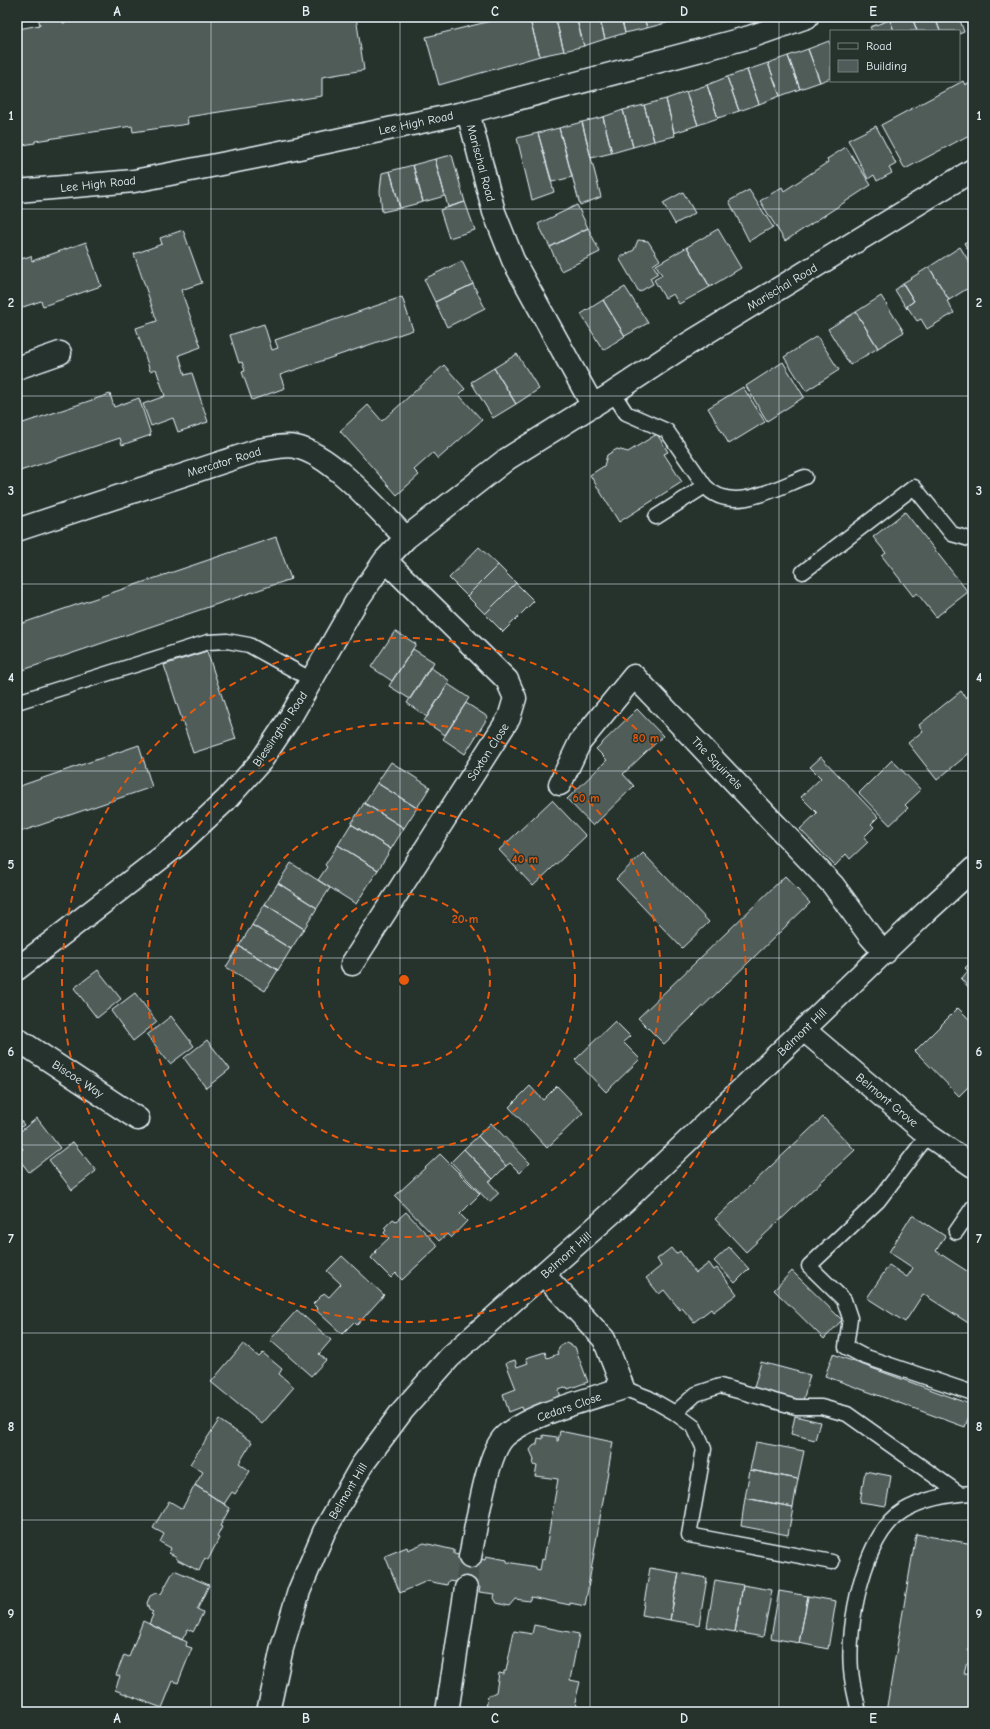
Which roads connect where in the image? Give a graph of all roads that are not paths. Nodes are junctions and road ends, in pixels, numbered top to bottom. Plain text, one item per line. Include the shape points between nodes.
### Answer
1 (807, 17) edge
2 (468, 112) junction
3 (973, 170) edge
4 (17, 191) edge
5 (60, 353) dead end
6 (17, 368) edge
7 (613, 393) junction
8 (593, 406) junction
9 (507, 459) joint
10 (805, 477) dead end
11 (705, 486) junction
12 (656, 518) dead end
13 (17, 530) edge
14 (406, 538) junction
15 (973, 540) edge
16 (385, 560) junction
17 (803, 572) dead end
18 (312, 680) junction
19 (17, 702) edge
20 (560, 784) dead end
21 (973, 870) edge
22 (885, 953) junction
23 (352, 964) dead end
24 (17, 969) edge
25 (804, 1030) junction
26 (17, 1039) edge
27 (138, 1119) dead end
28 (928, 1135) junction
29 (973, 1166) edge
30 (973, 1207) edge
31 (956, 1232) dead end
32 (544, 1275) junction
33 (623, 1388) junction
34 (973, 1394) edge
35 (675, 1413) junction
36 (967, 1493) edge
37 (470, 1557) tunnel mouth
38 (832, 1562) dead end
39 (466, 1588) tunnel mouth
40 (268, 1712) edge
41 (447, 1712) edge
42 (859, 1712) edge

1 - 2 main road, Lee High Road via 750,36
2 - 4 main road, Lee High Road via 134,181
2 - 8 main road, Marischal Road via 494,212 513,260
3 - 7 main road, Marischal Road via 678,350
5 - 6 main road
7 - 8 main road, Marischal Road
7 - 11 lane via 626,413 667,431
8 - 9 main road, Marischal Road
9 - 14 main road, Blessington Road
10 - 11 lane via 752,498 721,497 711,493
11 - 12 lane
13 - 14 main road, Mercator Road via 259,450 295,446 321,458 345,477
14 - 16 main road, Blessington Road
15 - 17 lane via 952,534 914,487
16 - 18 main road, Blessington Road via 356,602
16 - 23 main road, Saxton Close via 508,680 515,698 510,718
18 - 19 lane via 249,645 227,641 208,642
18 - 24 main road, Blessington Road via 260,761 226,800 179,844
20 - 22 main road, The Squirrels via 580,742 634,676 833,884
21 - 22 main road, Belmont Hill
22 - 25 main road, Belmont Hill
25 - 28 main road, Belmont Grove
25 - 32 main road, Belmont Hill
26 - 27 main road, Biscoe Way
28 - 29 main road, Belmont Grove
28 - 34 lane via 878,1201 809,1266 844,1300 850,1318 846,1347 863,1356
30 - 31 lane
32 - 33 main road via 604,1339
32 - 40 main road, Belmont Hill via 496,1314 450,1357 403,1410 362,1465 324,1532 299,1590 282,1648
33 - 35 lane via 649,1398
33 - 37 main road, Cedars Close via 525,1422 504,1436 492,1457
35 - 36 lane via 696,1394 720,1386 796,1407 821,1407 847,1414
35 - 38 lane via 694,1427 704,1449 689,1535
36 - 42 lane via 922,1502 902,1511 883,1529 866,1564 851,1636 851,1670
39 - 41 main road

